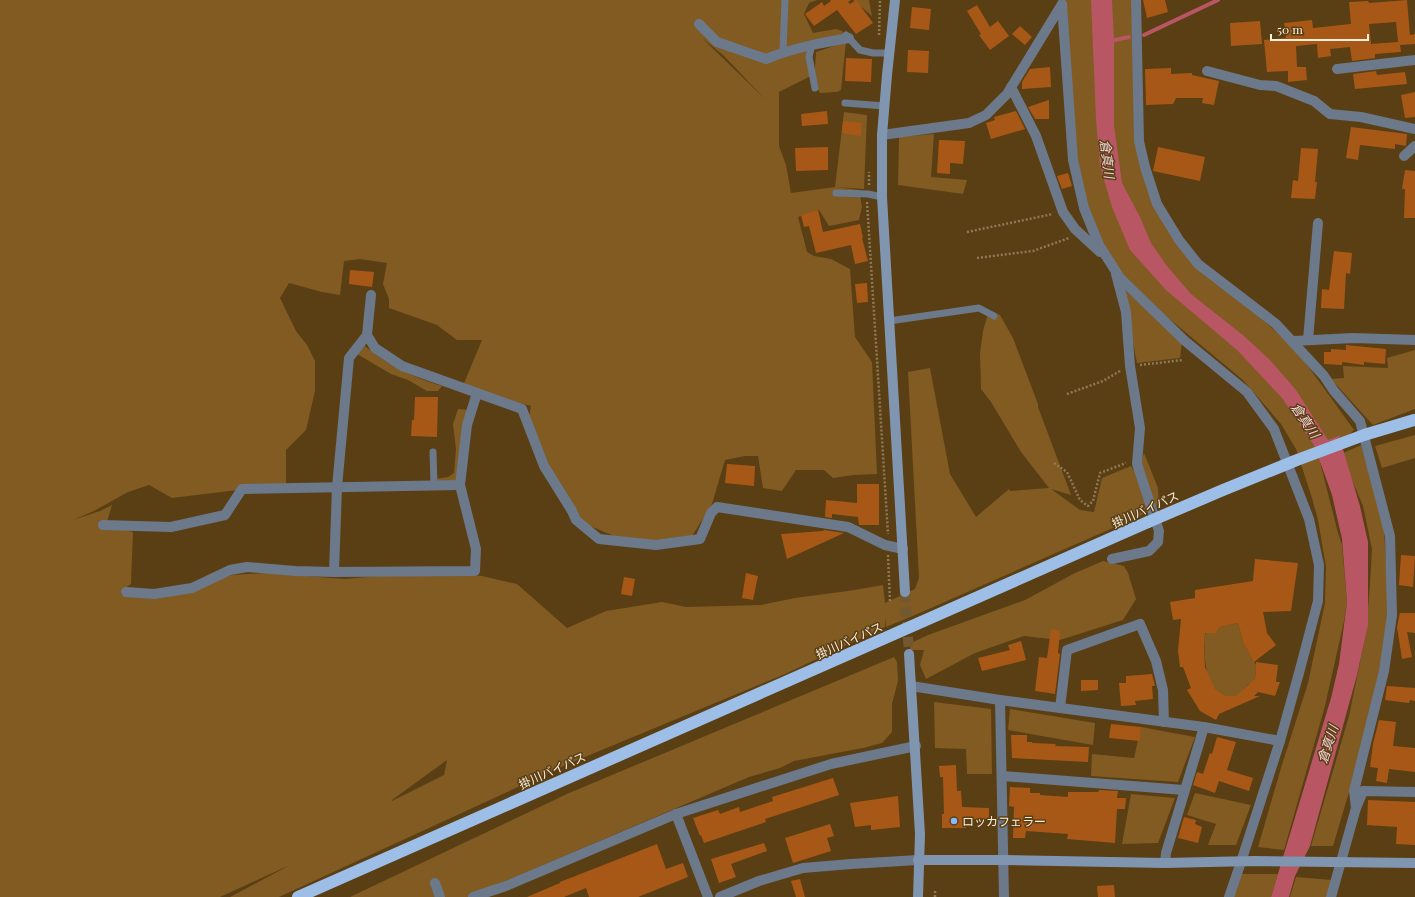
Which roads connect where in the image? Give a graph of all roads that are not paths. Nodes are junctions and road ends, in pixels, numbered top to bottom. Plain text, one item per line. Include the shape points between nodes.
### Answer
1 (785, 0) edge
2 (895, 0) edge
3 (1136, 0) edge
4 (1062, 3) edge
5 (699, 24) dead end
6 (847, 36) joint
7 (812, 44) junction
8 (783, 52) junction
9 (889, 53) junction
10 (1415, 60) edge
11 (1337, 69) dead end
12 (1207, 71) dead end
13 (1011, 87) junction
14 (815, 88) dead end
15 (845, 103) dead end
16 (885, 106) junction
17 (1415, 128) edge
18 (882, 135) junction
19 (1415, 146) edge
20 (1404, 156) dead end
21 (836, 194) dead end
22 (882, 197) junction
23 (1318, 223) dead end
24 (1108, 259) junction
25 (1115, 270) junction
26 (371, 295) dead end
27 (994, 316) dead end
28 (889, 321) junction
29 (367, 335) junction
30 (1308, 340) junction
31 (1415, 340) edge
32 (1293, 341) junction
33 (477, 393) junction
34 (1414, 420) edge
35 (433, 452) dead end
36 (460, 485) junction
37 (434, 486) junction
38 (337, 487) junction
39 (103, 525) dead end
40 (903, 549) junction
41 (1112, 559) dead end
42 (334, 572) junction
43 (126, 592) dead end
44 (905, 592) tunnel mouth
45 (909, 654) tunnel mouth
46 (912, 686) junction
47 (1000, 700) junction
48 (1060, 708) junction
49 (1164, 722) junction
50 (1204, 727) junction
51 (1280, 741) junction
52 (916, 746) junction
53 (1002, 776) junction
54 (1184, 790) junction
55 (1415, 792) edge
56 (1356, 808) junction
57 (676, 814) junction
58 (918, 860) junction
59 (1004, 860) junction
60 (1242, 862) junction
61 (1165, 863) junction
62 (1341, 863) junction
63 (1415, 863) edge
64 (435, 883) dead end
65 (298, 897) edge
66 (440, 897) edge
67 (472, 897) edge
68 (708, 897) edge
69 (720, 897) edge
70 (918, 897) edge
71 (1004, 897) edge
72 (1229, 897) edge
73 (1331, 897) edge

1 - 8 lane
2 - 9 street
3 - 32 street via 1139,140 1157,204 1179,240 1198,264 1276,324
4 - 13 street
4 - 24 street via 1073,160 1084,208 1099,245
5 - 8 street via 717,42 766,59
6 - 7 street
6 - 9 lane via 860,50
7 - 8 street
7 - 14 lane via 809,57
9 - 16 street
10 - 11 street
12 - 17 street via 1260,85 1276,86 1314,101 1330,114
13 - 18 street via 986,115 969,123
13 - 24 street via 1036,136 1063,212 1080,234
15 - 16 lane
16 - 18 street
18 - 22 street
19 - 20 street
21 - 22 lane via 868,194
22 - 28 street
23 - 30 street
24 - 25 street
25 - 41 street via 1126,312 1130,366 1140,428 1137,464 1159,531 1158,542 1149,551
25 - 51 street via 1120,278 1185,340 1247,392 1274,430 1309,519 1319,565 1318,602
26 - 29 street
27 - 28 lane via 979,308
28 - 40 street
29 - 33 street via 375,348 402,366
29 - 38 street via 349,358
30 - 31 street
30 - 32 street
32 - 56 street via 1360,421 1390,536 1392,615 1384,672 1354,791
33 - 36 street via 467,425
33 - 40 street via 522,409 544,466 576,520 599,539 656,545 700,539 711,513 717,507 848,527 888,546
34 - 65 highway, 掛川バイパス, bridge via 1364,435 1222,490
35 - 37 lane
36 - 37 street
36 - 42 street via 476,549 475,571
37 - 38 street
38 - 39 street via 242,489 225,515 171,527
38 - 42 street
40 - 44 street
42 - 43 street via 247,567 230,570 192,588 154,594
45 - 46 street
46 - 47 street
46 - 52 street
47 - 48 street
47 - 53 street
48 - 49 street
48 - 49 street via 1067,650 1140,624 1156,661 1163,690
49 - 50 street
50 - 51 street
50 - 54 street
51 - 60 street
52 - 57 street via 831,764
52 - 58 street via 920,834
53 - 54 street
53 - 59 street
54 - 61 street
55 - 56 street via 1363,791
56 - 62 street
57 - 67 street via 506,886
57 - 68 street
58 - 59 street
58 - 69 street via 803,868 758,881
58 - 70 street
59 - 61 street
59 - 71 street
60 - 61 street
60 - 62 street
60 - 72 street
62 - 63 street
62 - 73 street
64 - 66 street

